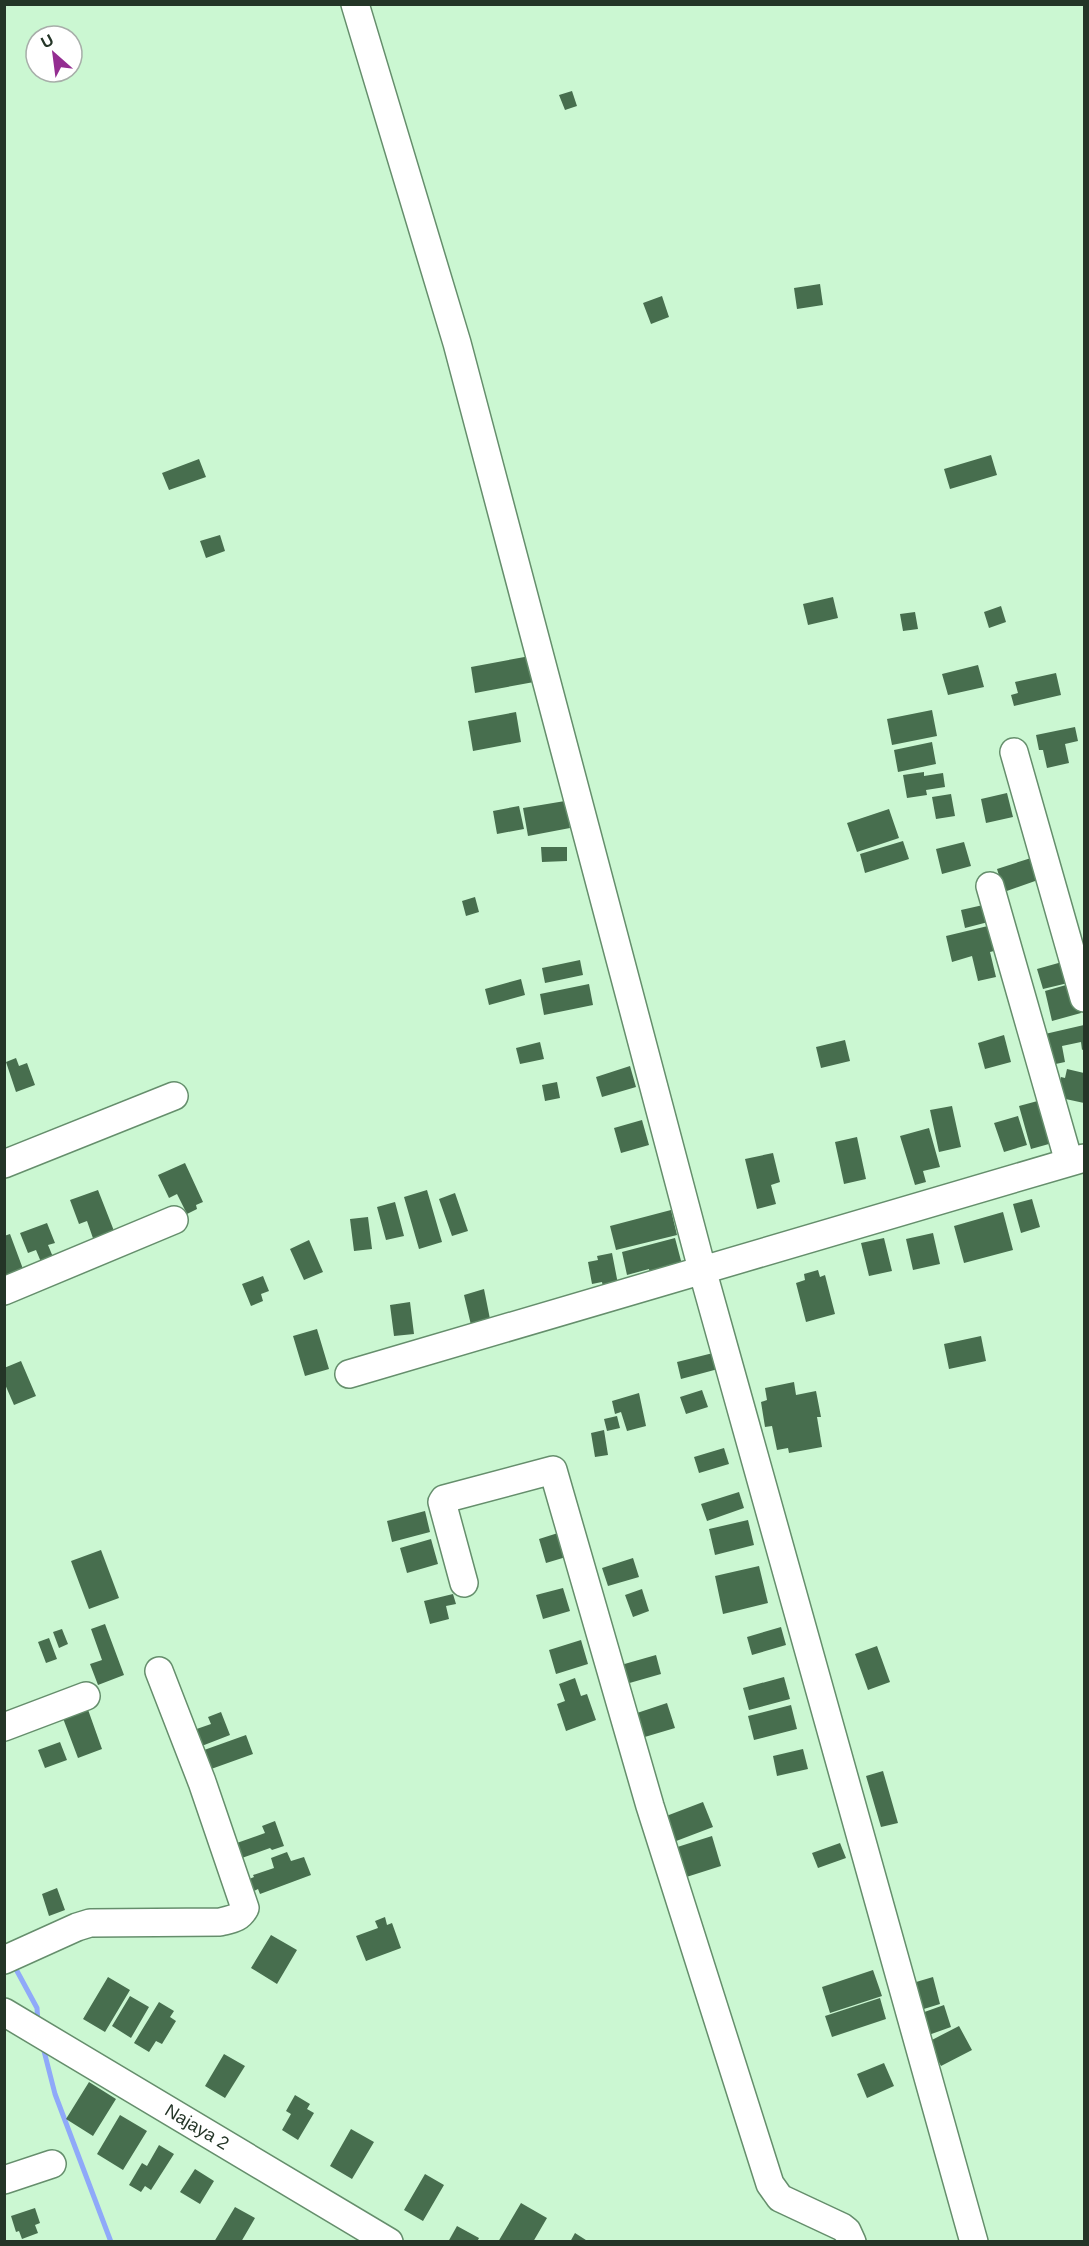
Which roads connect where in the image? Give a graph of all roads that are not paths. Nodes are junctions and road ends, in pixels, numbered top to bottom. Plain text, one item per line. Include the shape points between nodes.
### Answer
1 (355, 4) edge
2 (1014, 752) dead end
3 (990, 886) dead end
4 (1084, 998) edge
5 (174, 1096) dead end
6 (1077, 1160) edge
7 (4, 1164) edge
8 (174, 1220) dead end
9 (702, 1269) junction
10 (4, 1291) edge
11 (350, 1374) dead end
12 (464, 1583) dead end
13 (159, 1671) dead end
14 (86, 1696) dead end
15 (4, 1727) edge
16 (4, 1960) edge
17 (4, 2012) edge
18 (52, 2164) dead end
19 (4, 2180) edge
20 (967, 2239) edge
21 (388, 2241) edge
22 (852, 2241) edge

1 - 9 street via 457,343
2 - 4 street
3 - 6 street
5 - 7 street
6 - 9 street
8 - 10 street
9 - 11 street
9 - 20 street
12 - 22 street via 444,1499 553,1470 650,1806 770,2184 780,2198 847,2230
13 - 16 street via 245,1908 237,1918 220,1922 90,1923
14 - 15 street
17 - 21 street, Najaya 2
18 - 19 street

